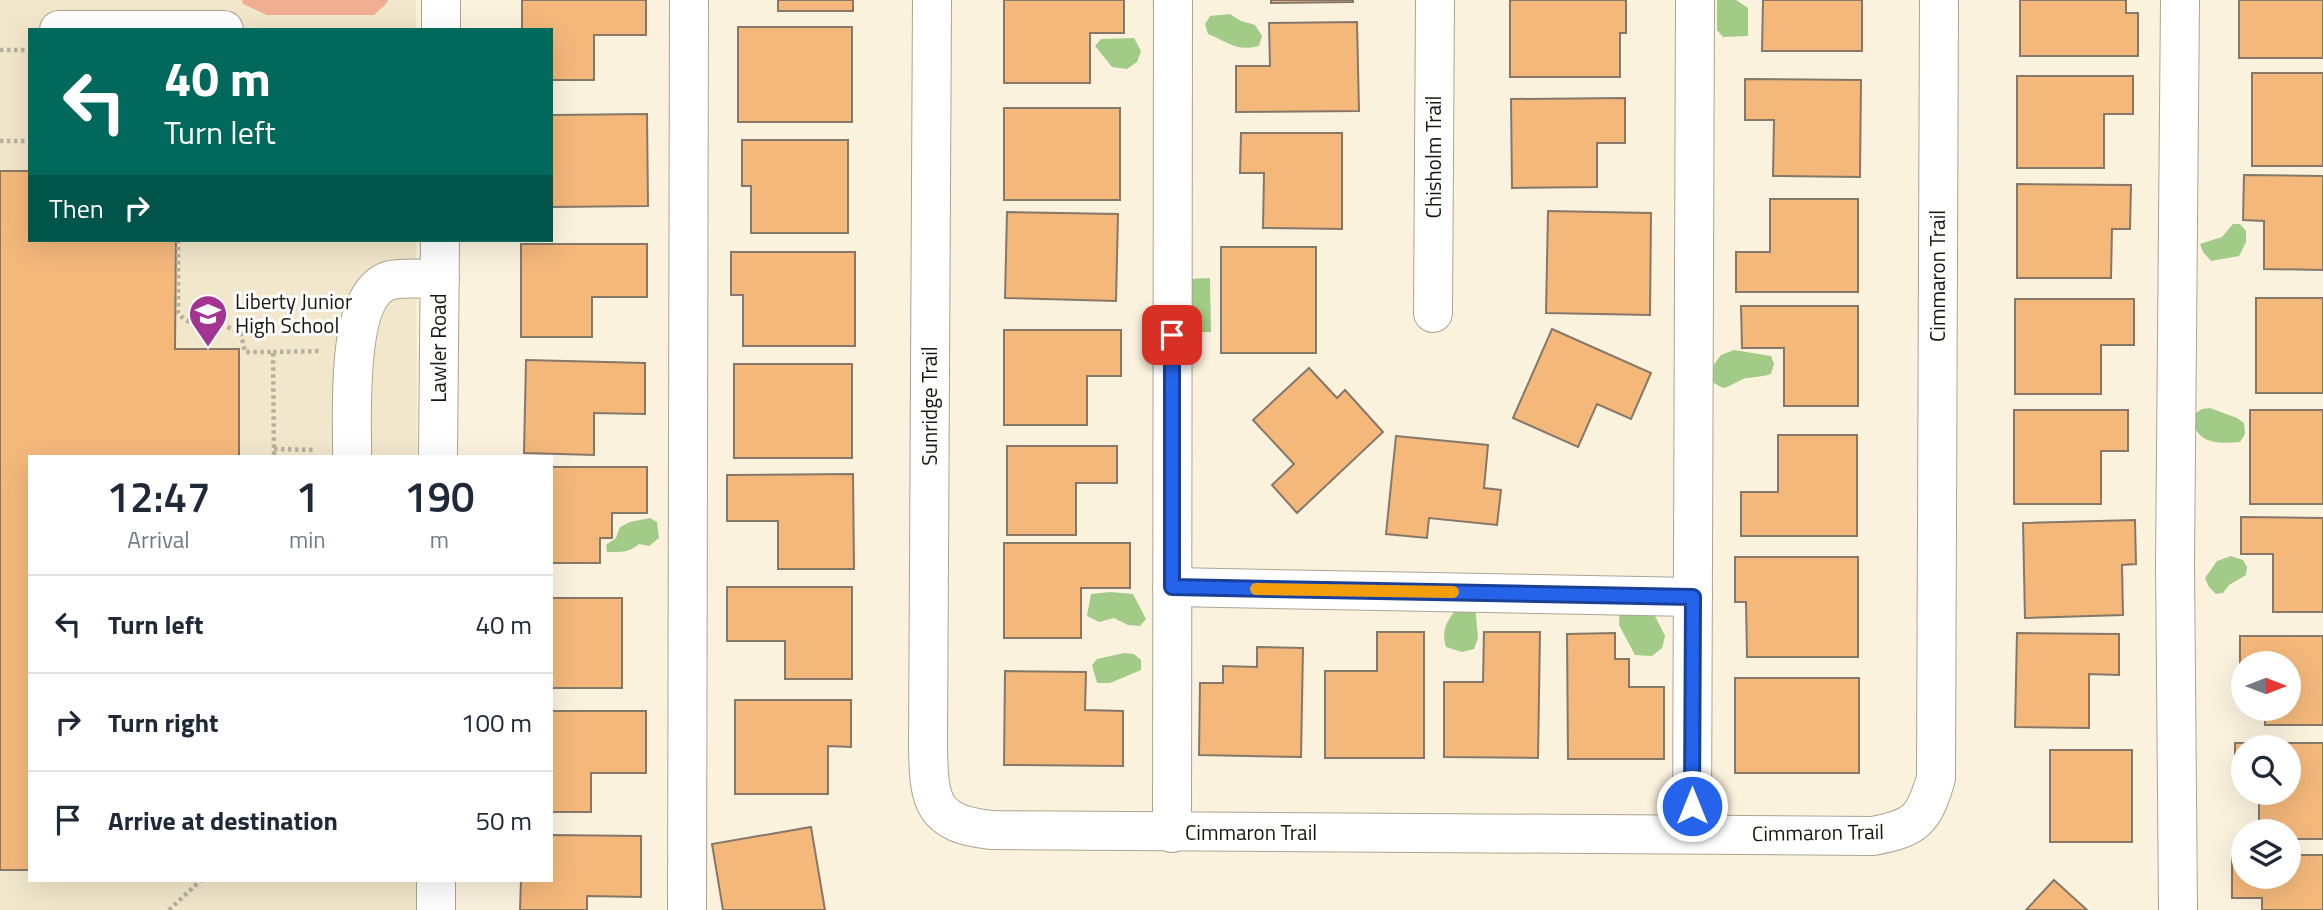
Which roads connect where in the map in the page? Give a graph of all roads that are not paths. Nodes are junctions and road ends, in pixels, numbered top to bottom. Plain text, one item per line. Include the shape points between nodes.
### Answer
1 (221, 0) edge
2 (441, 0) edge
3 (689, 0) edge
4 (932, 0) edge
5 (1173, 0) edge
6 (1435, 0) edge
7 (1695, 0) edge
8 (1939, 0) edge
9 (2180, 0) edge
10 (223, 28) edge
11 (441, 28) edge
12 (440, 242) edge
13 (440, 279) junction
14 (1433, 313) dead end
15 (336, 453) edge
16 (438, 455) edge
17 (1172, 587) junction
18 (1693, 597) junction
19 (938, 810) joint
20 (1172, 833) junction
21 (1692, 833) junction
22 (436, 882) edge
23 (436, 910) edge
24 (687, 910) edge
25 (2178, 910) edge

1 - 10 street
2 - 11 street
3 - 24 street
4 - 19 street, Sunridge Trail via 928,748 929,787
5 - 17 street
6 - 14 street, Chisholm Trail
7 - 18 street
8 - 21 street, Cimmaron Trail via 1936,778 1928,805 1918,819 1898,831 1873,835
9 - 25 street via 2175,563
12 - 13 street, Lawler Road
13 - 15 street via 389,281 375,291 361,318 353,351
13 - 16 street, Lawler Road
17 - 18 street
17 - 20 street
18 - 21 street
19 - 20 street, Cimmaron Trail via 965,827 992,830
20 - 21 street, Cimmaron Trail
22 - 23 street

